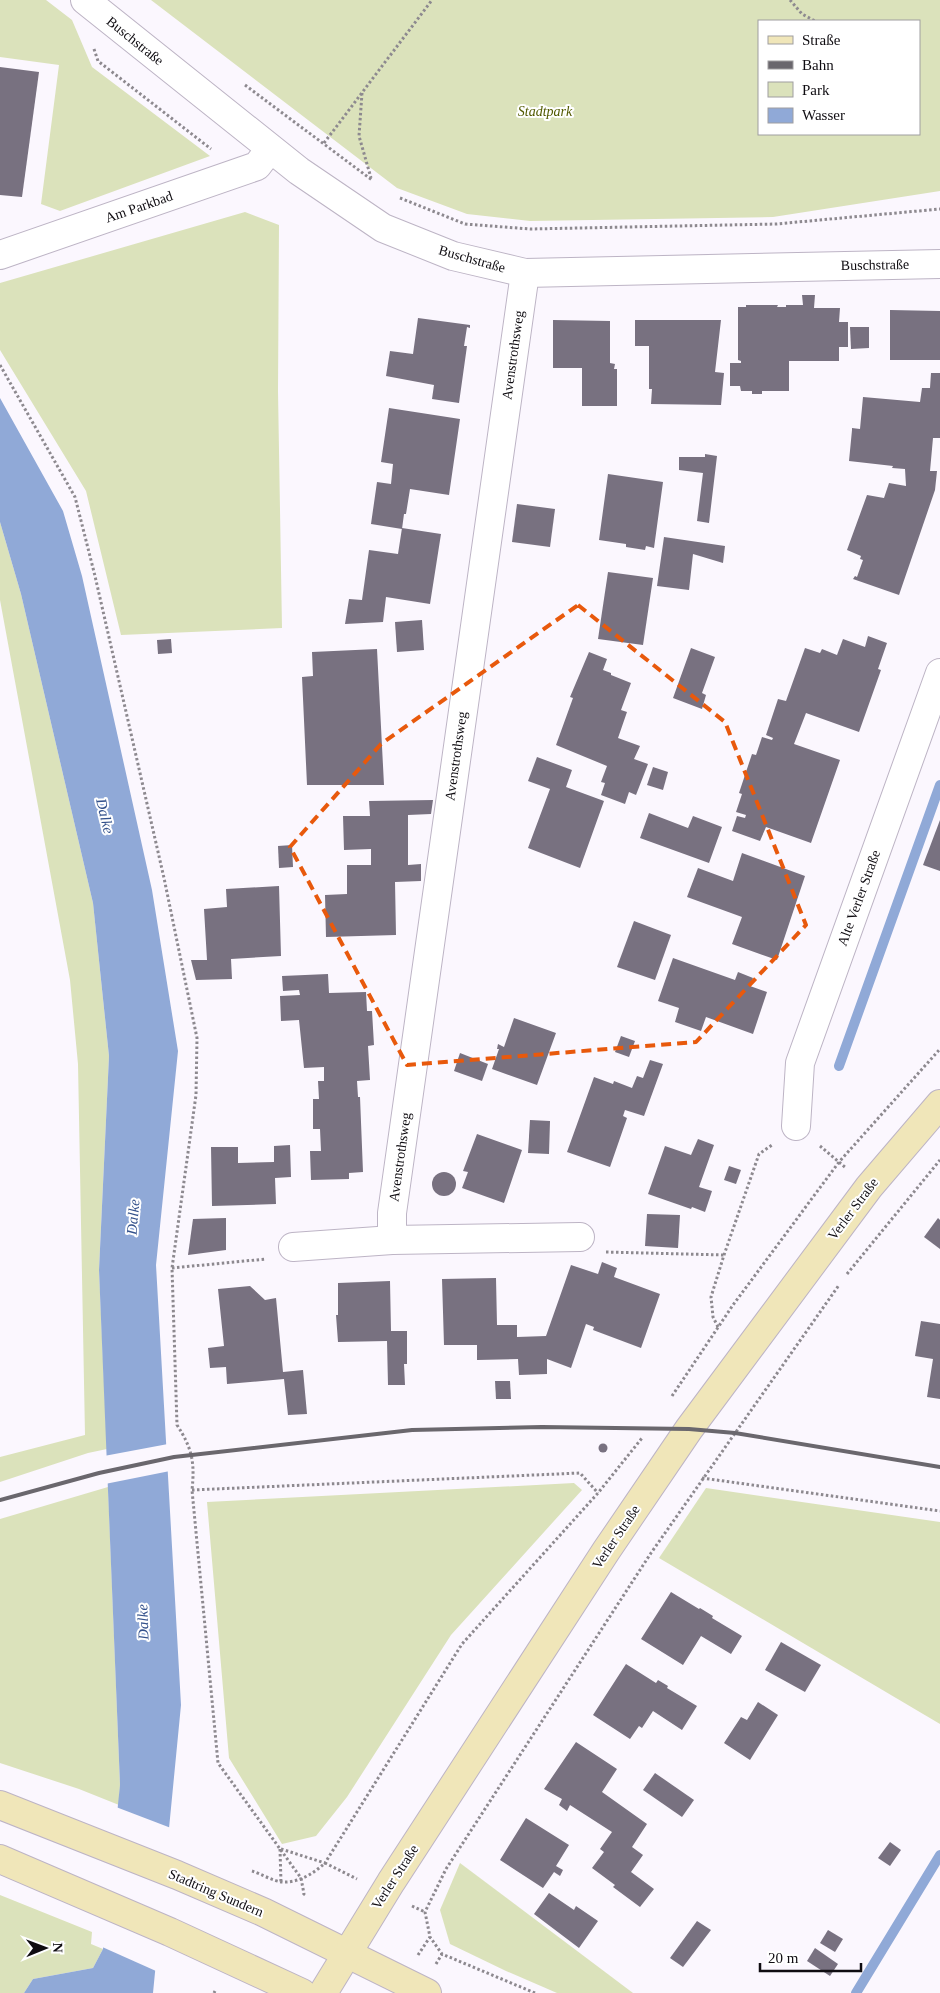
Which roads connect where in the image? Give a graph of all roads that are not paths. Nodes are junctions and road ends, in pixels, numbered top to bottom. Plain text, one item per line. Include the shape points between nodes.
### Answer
1 (84, 0) edge
2 (270, 150) junction
3 (0, 255) edge
4 (940, 264) edge
5 (525, 273) junction
6 (940, 673) edge
7 (940, 1104) edge
8 (796, 1126) road end
9 (580, 1237) road end
10 (392, 1240) junction
11 (293, 1247) road end
12 (0, 1805) edge
13 (0, 1859) edge
14 (347, 1953) junction
15 (302, 1993) edge
16 (323, 1993) edge
17 (427, 1993) edge

1 - 2 street, Buschstraße
2 - 3 street, Am Parkbad via 257,166
2 - 5 street, Buschstraße via 383,228 453,256
4 - 5 street, Buschstraße
5 - 10 street, Avenstrothsweg via 392,1213
6 - 8 street, Alte Verler Straße via 800,1063
7 - 14 main road, Verler Straße via 869,1188 684,1437 606,1551
9 - 10 street
10 - 11 street
12 - 14 main road, Stadtring Sundern via 177,1875
13 - 15 main road
14 - 16 main road, Verler Straße
14 - 17 main road, Stadtring Sundern

